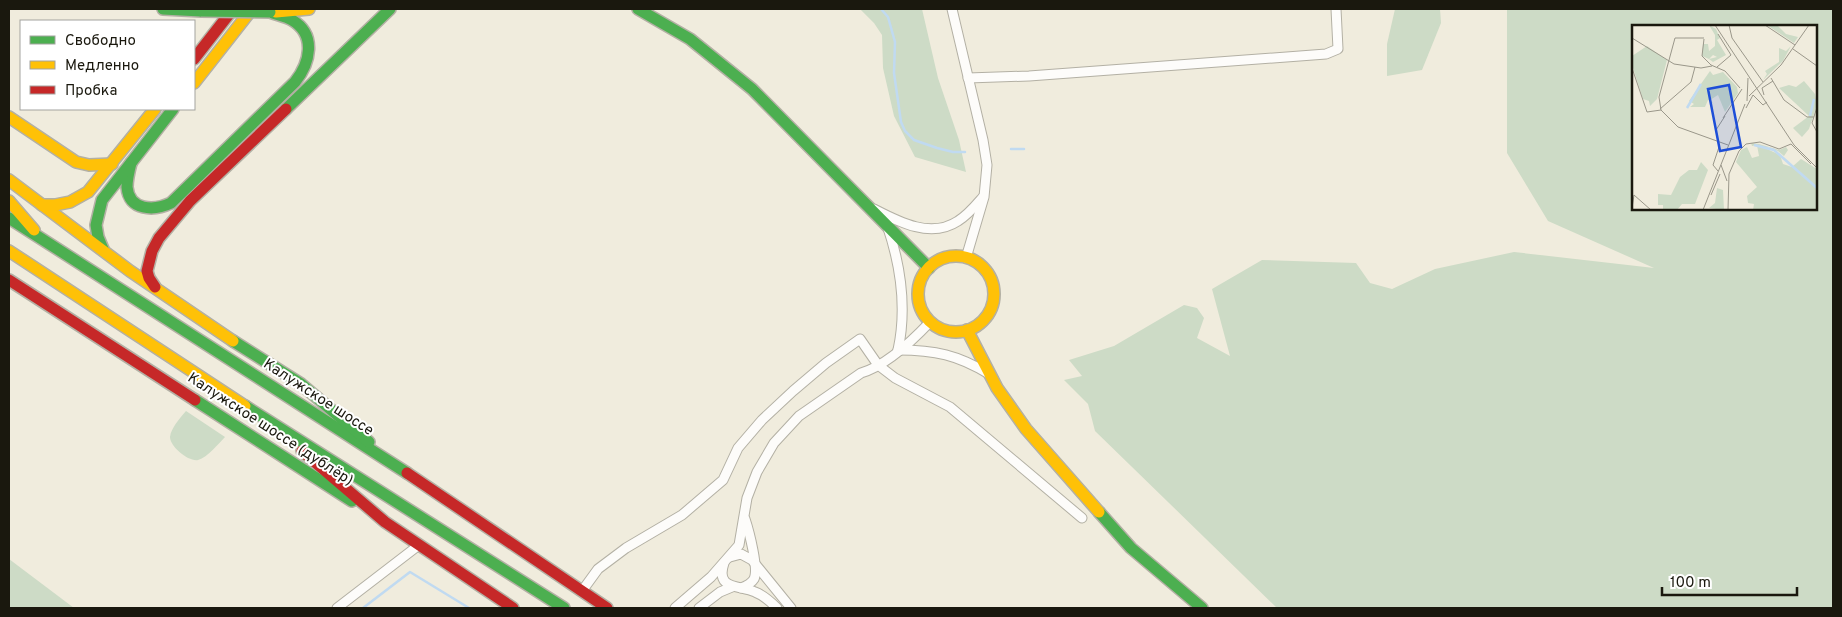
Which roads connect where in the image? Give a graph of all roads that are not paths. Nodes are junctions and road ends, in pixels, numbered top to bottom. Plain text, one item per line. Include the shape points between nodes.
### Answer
1 (163, 9) edge
2 (233, 9) edge
3 (252, 9) edge
4 (309, 9) edge
5 (390, 9) edge
6 (638, 9) edge
7 (952, 9) edge
8 (1336, 9) edge
9 (270, 12) junction
10 (195, 58) edge
11 (968, 78) junction
12 (195, 82) edge
13 (153, 110) edge
14 (172, 110) edge
15 (9, 117) edge
16 (130, 163) junction
17 (112, 164) junction
18 (9, 180) edge
19 (984, 197) junction
20 (9, 202) edge
21 (42, 204) junction
22 (868, 206) junction
23 (9, 218) edge
24 (886, 224) junction
25 (43, 240) junction
26 (9, 251) edge
27 (106, 253) junction
28 (966, 258) junction
29 (928, 268) junction
30 (9, 280) edge
31 (160, 292) junction
32 (930, 322) junction
33 (967, 330) junction
34 (898, 350) junction
35 (878, 365) junction
36 (989, 374) junction
37 (265, 419) junction
38 (397, 466) junction
39 (744, 514) junction
40 (1082, 518) dead end
41 (384, 522) junction
42 (419, 545) junction
43 (727, 560) junction
44 (755, 565) junction
45 (737, 588) junction
46 (582, 591) junction
47 (679, 605) edge
48 (337, 608) edge
49 (513, 608) edge
50 (564, 608) edge
51 (607, 608) edge
52 (699, 608) edge
53 (777, 608) edge
54 (791, 608) edge
55 (1202, 608) edge

1 - 9 main road, bridge
2 - 10 main road
3 - 12 main road
4 - 9 main road
5 - 31 main road via 210,180 159,238 149,258 147,271
6 - 22 main road via 687,36 734,72 768,102
7 - 11 street
8 - 11 street via 1338,49 1326,54
9 - 16 main road via 295,22 307,38 308,62 301,76 164,207 145,209 133,202 127,185
11 - 19 street via 987,165
13 - 17 main road
14 - 16 main road
15 - 17 main road via 76,162
16 - 27 main road via 107,192 99,209 98,235
17 - 21 main road via 83,196 65,203
18 - 21 main road
19 - 22 street via 952,225 937,228 909,226
19 - 28 street
20 - 25 main road
21 - 27 main road
22 - 24 main road
23 - 25 main road, Калужское шоссе
24 - 29 main road
24 - 34 street via 900,278 902,327
25 - 38 main road, Калужское шоссе
26 - 37 main road
27 - 31 main road
28 - 29 main road via 946,258
28 - 33 main road via 984,269 993,289 992,304 985,317
29 - 32 main road via 918,295 921,310
30 - 41 main road, Калужское шоссе (дублёр)
31 - 38 main road via 301,384
32 - 33 main road via 948,331
32 - 34 street
33 - 36 main road
34 - 35 street
34 - 36 street via 950,355
35 - 39 street via 799,416 774,443 757,472
35 - 40 street via 895,378 950,407
35 - 46 street via 860,339 826,363 762,420 738,448 723,480 682,515 626,548 598,569
36 - 55 main road via 1026,429 1131,548
37 - 41 main road
37 - 50 main road
38 - 46 main road, Калужское шоссе
39 - 43 street via 740,545
39 - 44 street
41 - 42 main road, Калужское шоссе (дублёр)
42 - 48 street
42 - 49 main road, Калужское шоссе (дублёр)
43 - 44 street via 741,554
43 - 45 street via 722,570 723,577 726,583
43 - 47 street
44 - 45 street via 753,580 748,586
44 - 54 street
45 - 52 street via 720,592
45 - 53 street via 761,595
46 - 51 main road, Калужское шоссе

